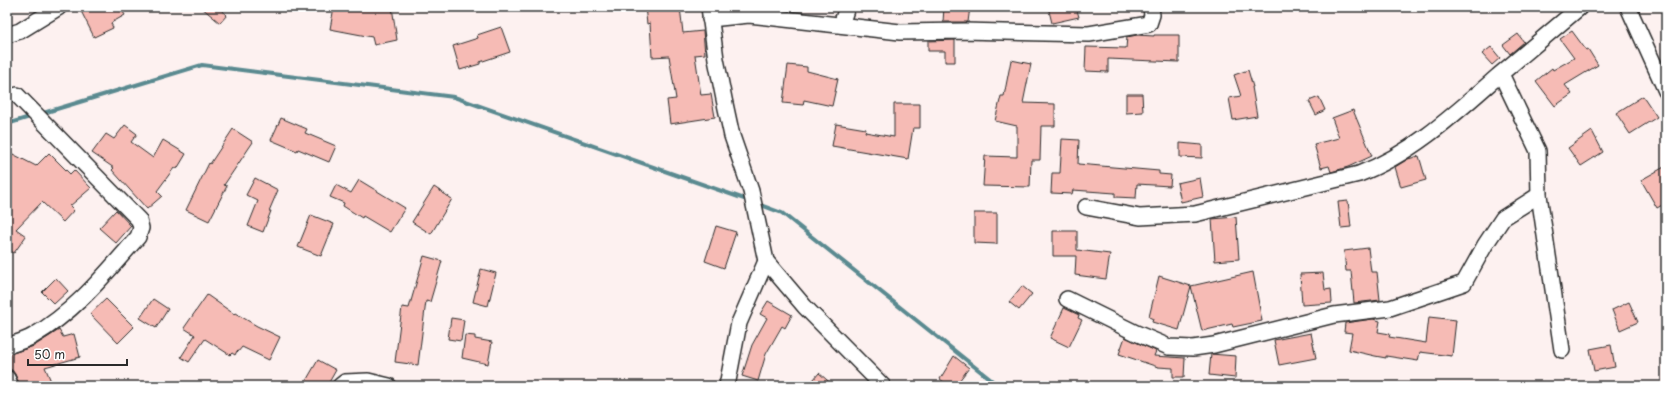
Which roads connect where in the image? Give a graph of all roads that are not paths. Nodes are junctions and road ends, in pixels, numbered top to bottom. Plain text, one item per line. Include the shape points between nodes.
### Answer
1 (59, 7) edge
2 (847, 7) edge
3 (1152, 7) edge
4 (1580, 7) edge
5 (1628, 7) edge
6 (710, 13) edge
7 (841, 25) junction
8 (7, 35) edge
9 (1501, 74) junction
10 (1666, 90) edge
11 (17, 95) dead end
12 (1539, 195) junction
13 (1086, 207) dead end
14 (766, 261) junction
15 (1067, 299) dead end
16 (7, 346) edge
17 (1562, 350) dead end
18 (7, 378) edge
19 (11, 386) edge
20 (340, 386) edge
21 (389, 386) edge
22 (727, 386) edge
23 (883, 386) edge

1 - 8 street via 20,31
2 - 7 street
3 - 7 street via 1149,24 1089,34 900,32
4 - 9 street
5 - 10 street
6 - 7 street
6 - 14 street via 716,59 729,121 751,191
9 - 12 street via 1538,151
9 - 13 street via 1422,139 1380,166 1359,174 1195,214 1140,217
11 - 16 street via 139,220 141,228 138,237 73,306 32,337
12 - 15 street via 1503,218 1464,283 1390,308 1334,316 1214,346 1194,348 1169,347
12 - 17 street
14 - 22 street via 739,323
14 - 23 street via 805,307
18 - 19 street
20 - 21 street via 345,382 368,381

